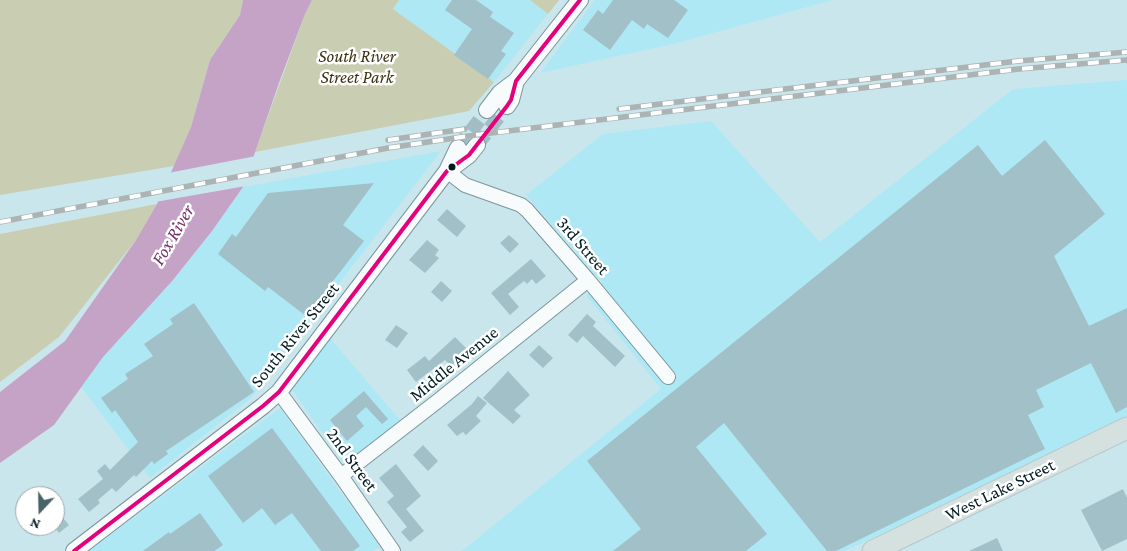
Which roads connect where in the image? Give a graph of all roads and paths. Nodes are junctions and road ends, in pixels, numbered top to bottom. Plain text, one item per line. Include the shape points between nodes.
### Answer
1 (580, 0) edge
2 (516, 81) junction
3 (507, 106) tunnel mouth
4 (488, 110) tunnel mouth
5 (477, 145) tunnel mouth
6 (458, 148) tunnel mouth
7 (447, 171) junction
8 (588, 280) junction
9 (668, 377) dead end
10 (279, 392) junction
11 (1127, 428) edge
12 (342, 476) junction
13 (389, 549) edge
14 (74, 551) edge
15 (873, 551) edge

1 - 2 street
2 - 3 street
2 - 4 street via 500,93
5 - 7 street, South River Street
6 - 7 street, South River Street
7 - 8 street, 3rd Street via 465,185 527,210
7 - 10 street, South River Street
8 - 9 street, 3rd Street
8 - 12 street, Middle Avenue
10 - 12 street, 2nd Street
10 - 14 street, South River Street
11 - 15 main road, West Lake Street
12 - 13 street, 2nd Street

